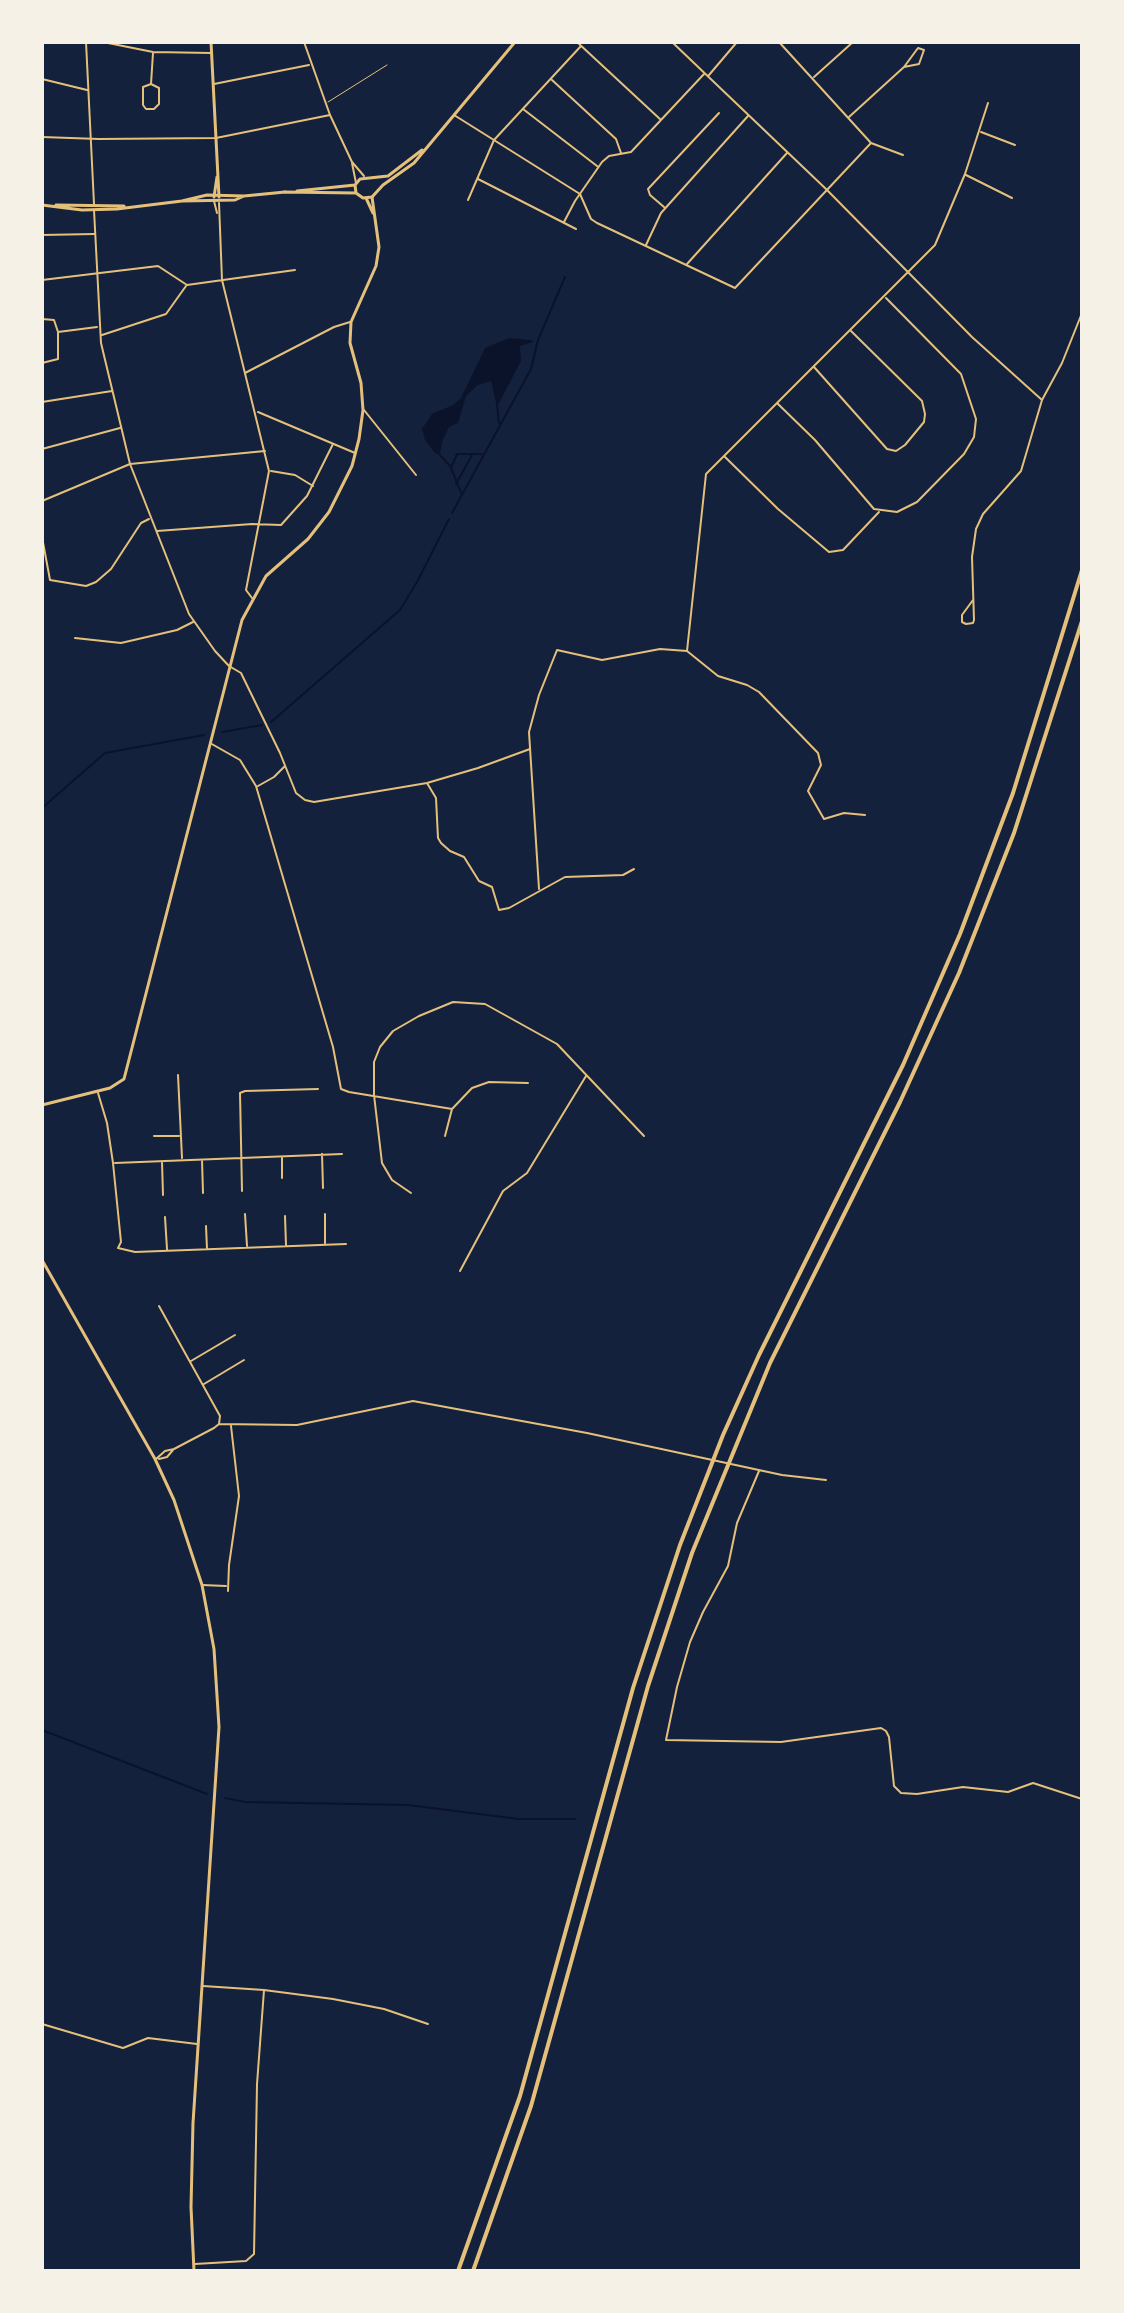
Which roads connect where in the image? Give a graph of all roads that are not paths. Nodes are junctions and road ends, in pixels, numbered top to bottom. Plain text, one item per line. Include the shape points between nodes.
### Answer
1 (86, 42) edge
2 (103, 42) edge
3 (211, 42) edge
4 (304, 42) edge
5 (515, 42) edge
6 (577, 42) edge
7 (672, 42) edge
8 (737, 42) edge
9 (779, 42) edge
10 (853, 42) edge
11 (581, 46) junction
12 (153, 52) junction
13 (212, 53) junction
14 (310, 65) junction
15 (387, 65) dead end
16 (904, 67) junction
17 (707, 74) junction
18 (813, 78) junction
19 (42, 79) edge
20 (551, 79) junction
21 (151, 84) junction
22 (213, 84) junction
23 (88, 91) junction
24 (325, 103) junction
25 (988, 103) dead end
26 (523, 109) junction
27 (719, 113) dead end
28 (330, 115) junction
29 (454, 115) junction
30 (750, 115) junction
31 (849, 117) junction
32 (661, 120) junction
33 (980, 132) junction
34 (42, 137) edge
35 (216, 138) junction
36 (91, 139) junction
37 (494, 140) junction
38 (430, 142) junction
39 (871, 143) junction
40 (1015, 145) dead end
41 (788, 152) junction
42 (621, 154) junction
43 (903, 155) dead end
44 (352, 162) junction
45 (598, 167) junction
46 (1082, 172) edge
47 (965, 174) junction
48 (365, 177) junction
49 (371, 179) junction
50 (477, 179) junction
51 (1082, 183) edge
52 (355, 184) junction
53 (826, 189) junction
54 (376, 191) junction
55 (284, 192) junction
56 (356, 193) junction
57 (580, 194) junction
58 (217, 195) junction
59 (244, 196) junction
60 (372, 197) junction
61 (366, 198) junction
62 (1012, 198) dead end
63 (468, 200) dead end
64 (182, 201) junction
65 (216, 201) junction
66 (42, 205) edge
67 (94, 207) junction
68 (665, 208) junction
69 (375, 218) junction
70 (564, 222) junction
71 (576, 229) dead end
72 (95, 234) junction
73 (42, 235) edge
74 (645, 246) junction
75 (686, 265) junction
76 (295, 270) dead end
77 (909, 272) junction
78 (97, 275) junction
79 (42, 280) edge
80 (222, 280) junction
81 (187, 285) junction
82 (884, 297) junction
83 (1082, 313) edge
84 (42, 319) edge
85 (351, 322) junction
86 (99, 327) junction
87 (850, 330) junction
88 (58, 332) junction
89 (100, 336) junction
90 (42, 363) edge
91 (813, 367) junction
92 (245, 373) junction
93 (113, 391) junction
94 (1042, 400) junction
95 (42, 402) edge
96 (776, 403) junction
97 (363, 410) junction
98 (255, 411) junction
99 (121, 427) junction
100 (333, 444) junction
101 (42, 449) edge
102 (265, 451) junction
103 (356, 454) junction
104 (723, 455) junction
105 (130, 464) junction
106 (269, 471) junction
107 (416, 475) dead end
108 (313, 486) junction
109 (42, 501) edge
110 (879, 511) junction
111 (150, 519) junction
112 (260, 524) junction
113 (155, 531) junction
114 (42, 537) edge
115 (1082, 570) edge
116 (252, 598) junction
117 (973, 600) junction
118 (1082, 621) edge
119 (194, 622) junction
120 (75, 638) dead end
121 (687, 651) junction
122 (229, 666) junction
123 (209, 742) junction
124 (530, 749) junction
125 (285, 766) junction
126 (427, 783) junction
127 (256, 786) junction
128 (865, 815) dead end
129 (634, 869) dead end
130 (539, 889) junction
131 (178, 1075) dead end
132 (586, 1075) junction
133 (528, 1083) dead end
134 (318, 1089) dead end
135 (98, 1092) junction
136 (374, 1095) junction
137 (42, 1105) edge
138 (452, 1109) junction
139 (154, 1136) dead end
140 (180, 1136) junction
141 (445, 1136) dead end
142 (644, 1136) dead end
143 (322, 1154) junction
144 (342, 1154) dead end
145 (281, 1156) junction
146 (241, 1157) junction
147 (182, 1159) junction
148 (202, 1159) junction
149 (161, 1160) junction
150 (113, 1163) junction
151 (282, 1178) dead end
152 (323, 1188) dead end
153 (242, 1191) dead end
154 (203, 1193) dead end
155 (411, 1193) dead end
156 (163, 1195) dead end
157 (245, 1214) dead end
158 (325, 1214) dead end
159 (285, 1216) dead end
160 (165, 1217) dead end
161 (206, 1226) dead end
162 (325, 1244) junction
163 (346, 1244) dead end
164 (286, 1246) junction
165 (247, 1247) junction
166 (207, 1249) junction
167 (167, 1250) junction
168 (42, 1260) edge
169 (460, 1271) dead end
170 (159, 1306) dead end
171 (235, 1335) dead end
172 (244, 1360) dead end
173 (190, 1361) junction
174 (203, 1384) junction
175 (219, 1424) junction
176 (230, 1425) junction
177 (155, 1459) junction
178 (759, 1471) junction
179 (826, 1480) dead end
180 (202, 1585) junction
181 (1082, 1799) edge
182 (202, 1986) junction
183 (264, 1990) junction
184 (42, 2024) edge
185 (428, 2024) dead end
186 (198, 2044) junction
187 (194, 2264) junction
188 (194, 2271) edge
189 (458, 2271) edge
190 (473, 2271) edge

1 - 23 street
2 - 12 street
3 - 13 main road
4 - 14 street
5 - 29 main road
6 - 11 street
7 - 17 street
8 - 17 street
9 - 18 street
10 - 18 street
11 - 20 street
11 - 32 street
12 - 13 street
12 - 21 street
13 - 22 main road
14 - 22 street
14 - 24 street
15 - 24 lane
16 - 16 street via 918,48 924,50 919,64
16 - 31 street
17 - 30 street
17 - 32 street
18 - 31 street
19 - 23 street
20 - 26 street
20 - 42 street via 616,139
21 - 21 street via 143,87 146,109 159,104 159,88
22 - 35 main road
23 - 36 street
24 - 28 street
25 - 33 street
26 - 37 street
26 - 45 street
27 - 68 street via 648,189
28 - 35 street
28 - 44 street
29 - 37 street
29 - 38 main road
30 - 41 street
30 - 68 street
31 - 39 street
32 - 42 street via 631,152
33 - 40 street
33 - 47 street
34 - 36 street
35 - 36 street
35 - 58 main road
36 - 67 street
37 - 50 street
37 - 57 street
38 - 49 main road via 388,176
38 - 54 main road via 414,163
39 - 43 street
39 - 53 street
41 - 53 street
41 - 75 street
42 - 45 street via 609,156
44 - 48 street
44 - 52 street
45 - 57 street
46 - 51 street
47 - 62 street
47 - 77 street via 939,237
48 - 49 main road
48 - 52 main road
49 - 54 main road
50 - 63 street
50 - 70 street
52 - 55 main road
52 - 56 main road
53 - 75 street via 735,288
53 - 77 street
54 - 60 main road
55 - 56 main road
55 - 59 main road
56 - 61 main road
57 - 70 street
57 - 74 street via 591,219
58 - 59 main road
58 - 64 main road
58 - 65 main road
59 - 65 main road
60 - 61 main road
60 - 69 main road
61 - 69 main road
64 - 65 main road
64 - 67 main road
65 - 80 street
66 - 67 main road
67 - 72 street
68 - 74 street
69 - 85 main road via 379,254
70 - 71 street
72 - 73 street
72 - 78 street
74 - 75 street
76 - 80 street
77 - 82 street
77 - 94 street
78 - 79 street
78 - 81 street via 158,266
78 - 86 street
80 - 81 street
80 - 92 street
81 - 89 street via 166,314
82 - 87 street
82 - 110 street via 961,374 976,427 964,454 917,502 897,512
83 - 94 street
84 - 88 street via 54,320
85 - 92 street
85 - 97 main road
86 - 88 street
86 - 89 street
87 - 91 street
87 - 91 street via 922,401 924,422 917,434 900,450 887,449
88 - 90 street via 58,359
89 - 93 street
91 - 96 street
92 - 98 street
93 - 95 street
93 - 99 street
94 - 117 street via 1021,471 976,529
96 - 104 street
96 - 110 street
97 - 103 main road
97 - 107 street
98 - 100 street
98 - 102 street
99 - 101 street
99 - 105 street
100 - 103 street
100 - 108 street
102 - 105 street
102 - 106 street
103 - 116 main road via 318,528 276,565
104 - 110 street via 829,552 843,550
104 - 121 street via 704,478
105 - 109 street
105 - 111 street
106 - 108 street via 299,476
106 - 112 street
108 - 112 street via 284,523
111 - 113 street
111 - 114 street via 141,523 111,569 86,586 50,580
112 - 113 street
112 - 116 street via 246,590
113 - 119 street
115 - 189 highway via 1021,769 960,934 903,1065 759,1355 680,1545 625,1715 520,2096
116 - 122 main road
117 - 117 street via 962,615 966,624 974,620
118 - 190 highway via 1014,833 959,973 770,1363 692,1553 648,1686 531,2106
119 - 120 street via 121,643
119 - 122 street
121 - 124 street via 660,649 595,660 557,650 530,725
121 - 128 street via 718,676 759,692 818,753 821,765 808,791 824,819 844,813
122 - 123 main road
122 - 125 street via 241,673
123 - 127 street via 240,760
123 - 135 main road via 126,1074 117,1086
124 - 126 street
124 - 130 street
125 - 126 street via 296,793 309,801
125 - 127 street
126 - 130 street via 436,798 438,838 464,857 479,881 492,887 497,908 505,910
127 - 136 street via 340,1086
129 - 130 street via 623,875 565,877
131 - 140 street
132 - 136 street via 557,1044 485,1004 461,1001 443,1004 386,1038 374,1062
132 - 142 street
132 - 169 street via 527,1173 503,1191
133 - 138 street via 478,1085
134 - 146 street via 242,1091
135 - 137 main road
135 - 150 street
136 - 138 street
136 - 155 street via 382,1163 392,1180
138 - 141 street
139 - 140 street
140 - 147 street
143 - 144 street
143 - 145 street
143 - 152 street
145 - 146 street
145 - 151 street
146 - 148 street
146 - 153 street
147 - 148 street
147 - 149 street
148 - 154 street
149 - 150 street
149 - 156 street
150 - 167 street via 118,1248
157 - 165 street
158 - 162 street
159 - 164 street
160 - 167 street
161 - 166 street
162 - 163 street
162 - 164 street
164 - 165 street
165 - 166 street
166 - 167 street
168 - 177 main road
170 - 173 street
171 - 173 street
172 - 174 street
173 - 174 street
174 - 175 street via 219,1411
175 - 176 street
175 - 177 street via 167,1457
176 - 178 street via 297,1425 413,1401
176 - 180 street via 239,1496 228,1589
177 - 180 main road
178 - 179 street
178 - 181 street via 737,1523 728,1566 690,1642 666,1740 781,1742 877,1727 888,1734 894,1786 901,1793 963,1787 1008,1792 1033,1783
180 - 182 main road via 214,1649 219,1727
182 - 183 street
182 - 186 main road
183 - 185 street via 360,2004
183 - 187 street via 254,2254 246,2261
184 - 186 street via 122,2048 151,2037
186 - 187 main road
187 - 188 main road

